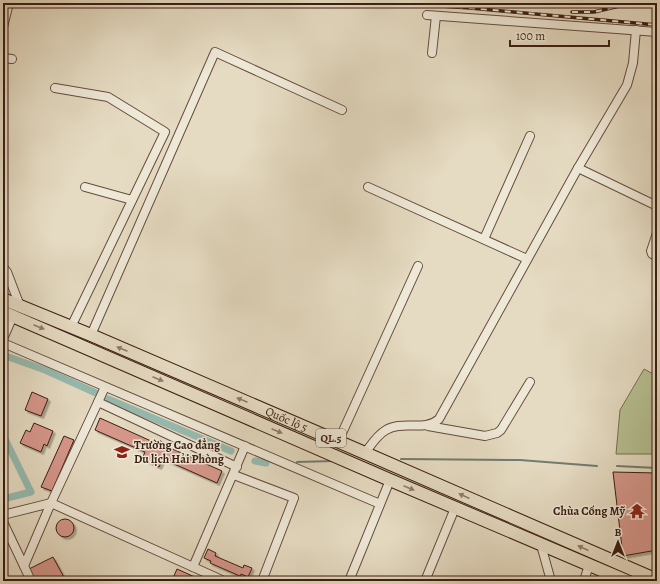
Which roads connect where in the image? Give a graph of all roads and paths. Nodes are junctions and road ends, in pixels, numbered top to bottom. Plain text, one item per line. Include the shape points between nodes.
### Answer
1 (9, 3) edge
2 (427, 15) dead end
3 (436, 16) junction
4 (3, 27) edge
5 (636, 30) junction
6 (657, 32) edge
7 (432, 53) dead end
8 (55, 88) dead end
9 (342, 110) dead end
10 (530, 136) dead end
11 (578, 168) junction
12 (85, 187) dead end
13 (368, 187) dead end
14 (132, 200) junction
15 (657, 206) edge
16 (657, 233) edge
17 (484, 239) junction
18 (657, 256) edge
19 (527, 259) junction
20 (418, 266) dead end
21 (3, 267) edge
22 (3, 299) edge
23 (12, 311) edge
24 (71, 327) junction
25 (91, 335) junction
26 (3, 339) edge
27 (3, 343) edge
28 (530, 382) dead end
29 (105, 387) junction
30 (98, 402) junction
31 (425, 425) junction
32 (338, 442) junction
33 (245, 446) junction
34 (365, 453) junction
35 (236, 471) junction
36 (390, 480) junction
37 (51, 503) junction
38 (380, 504) junction
39 (455, 508) junction
40 (3, 515) edge
41 (3, 522) edge
42 (541, 545) junction
43 (589, 565) junction
44 (24, 566) junction
45 (193, 567) junction
46 (3, 576) edge
47 (657, 580) edge
48 (5, 581) edge
49 (31, 581) edge
50 (224, 581) edge
51 (262, 581) edge
52 (350, 581) edge
53 (425, 581) edge
54 (551, 581) edge
55 (584, 581) edge
56 (627, 581) edge

1 - 4 street
2 - 3 street
3 - 5 street
3 - 7 street
5 - 6 street
5 - 11 street via 633,64 627,85
8 - 14 street via 108,97 165,132
9 - 25 street via 215,52
10 - 17 street
11 - 15 street
11 - 19 street
12 - 14 street
13 - 17 street
14 - 24 street
16 - 18 street via 651,251
17 - 19 street
19 - 31 street via 439,419
20 - 32 street
21 - 23 street via 7,272
22 - 23 highway, Quốc lộ 5 / QL.5
23 - 24 highway, Quốc lộ 5 / QL.5
23 - 26 street
23 -> 36 highway, Quốc lộ 5 / QL.5
24 - 25 highway, Quốc lộ 5 / QL.5
32 -> 25 highway, Quốc lộ 5 / QL.5
27 - 29 street
28 - 31 street via 497,433 485,436
29 - 30 street
29 - 33 street
30 - 35 street
30 - 37 street
31 - 34 street via 399,425 386,429
32 - 34 highway, Quốc lộ 5 / QL.5
33 - 35 street
33 - 38 street
47 -> 34 highway, Quốc lộ 5 / QL.5
35 - 45 street
35 - 51 street via 294,498
36 - 38 street
36 -> 39 highway, Quốc lộ 5 / QL.5
37 - 40 street
37 - 44 street
37 - 45 street
38 - 52 street
39 - 42 highway, Quốc lộ 5 / QL.5
39 - 53 street
41 - 44 street
42 - 43 highway, Quốc lộ 5 / QL.5
42 - 54 street
43 - 55 street
43 - 56 highway, Quốc lộ 5 / QL.5
44 - 49 street
45 - 50 street
46 - 48 street

